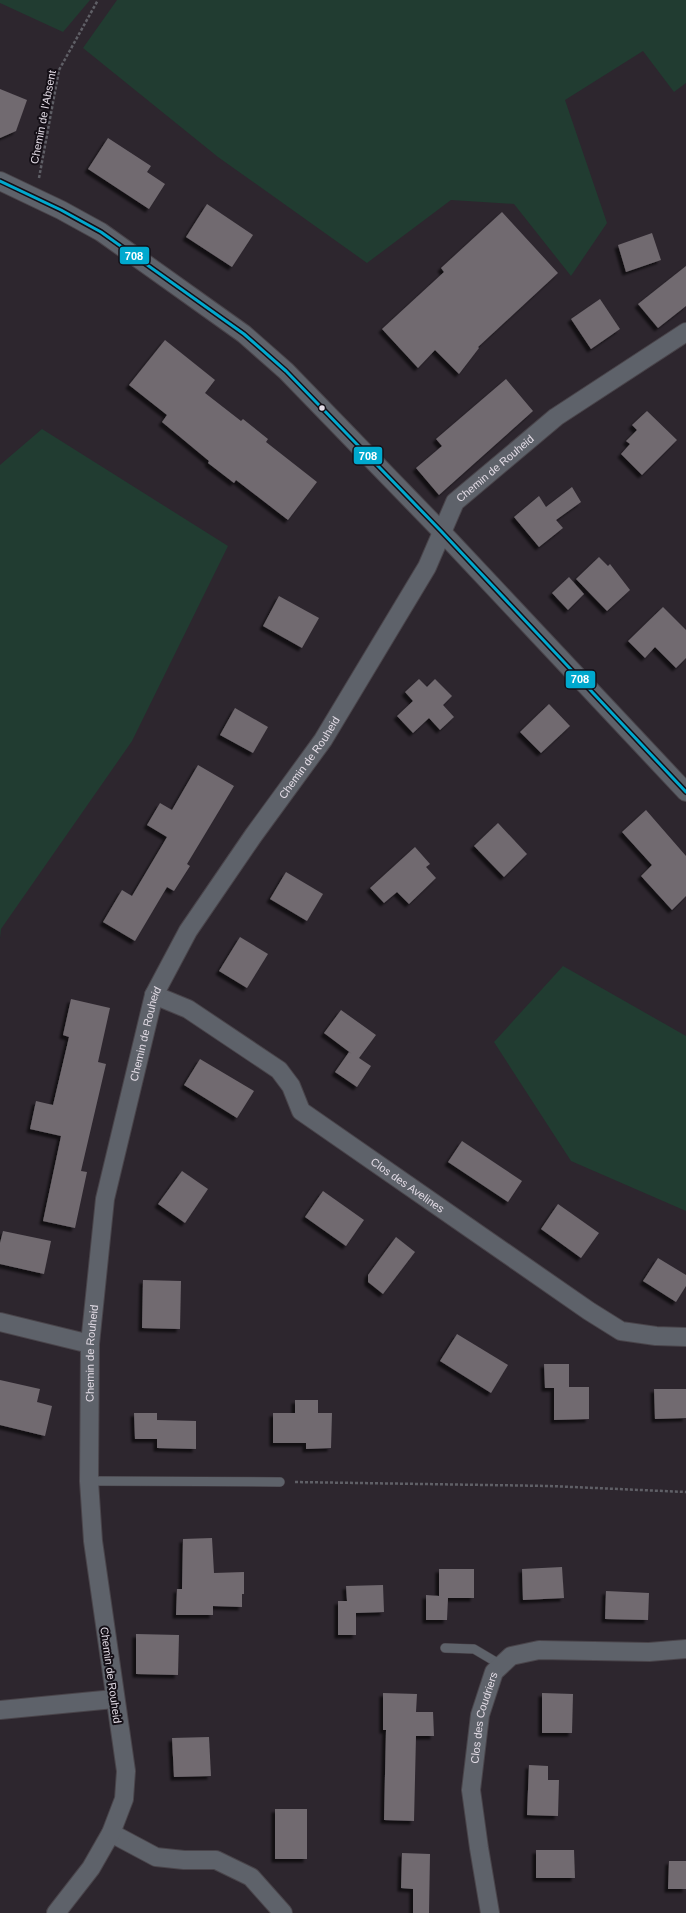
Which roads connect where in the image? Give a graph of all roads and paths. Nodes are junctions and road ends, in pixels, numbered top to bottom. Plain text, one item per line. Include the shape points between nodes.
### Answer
1 (98, 0) edge
2 (0, 181) edge
3 (35, 198) junction
4 (686, 332) edge
5 (441, 531) junction
6 (686, 792) edge
7 (154, 995) junction
8 (0, 1322) edge
9 (686, 1337) edge
10 (90, 1344) junction
11 (89, 1481) junction
12 (280, 1482) joint
13 (686, 1492) edge
14 (445, 1648) dead end
15 (686, 1649) edge
16 (501, 1665) junction
17 (114, 1699) junction
18 (0, 1710) edge
19 (111, 1833) junction
20 (56, 1913) edge
21 (283, 1913) edge
22 (490, 1913) edge

1 - 3 path, Chemin de l'Absent via 59,70
2 - 3 street
3 - 5 street via 101,232 244,334 286,370
4 - 5 street, Chemin de Rouheid via 556,417 455,502
5 - 6 street
5 - 7 street, Chemin de Rouheid via 427,567 323,740 253,836 193,925
7 - 9 street, Clos des Avelines via 188,1009 279,1070 291,1086 301,1111 589,1311 621,1331
7 - 10 street, Chemin de Rouheid via 106,1199
8 - 10 street
10 - 11 street, Chemin de Rouheid
11 - 12 lane
11 - 17 street, Chemin de Rouheid via 93,1541
12 - 13 path via 550,1486
14 - 16 lane via 474,1649
15 - 16 street, Clos des Coudriers via 621,1652 539,1650 512,1656
16 - 22 street, Clos des Coudriers via 494,1672 480,1715 471,1790
17 - 18 street
17 - 19 street, Chemin de Rouheid via 126,1771 124,1799
19 - 20 street, Chemin de Rouheid via 91,1868
19 - 21 street via 156,1856 184,1860 216,1860 251,1877

